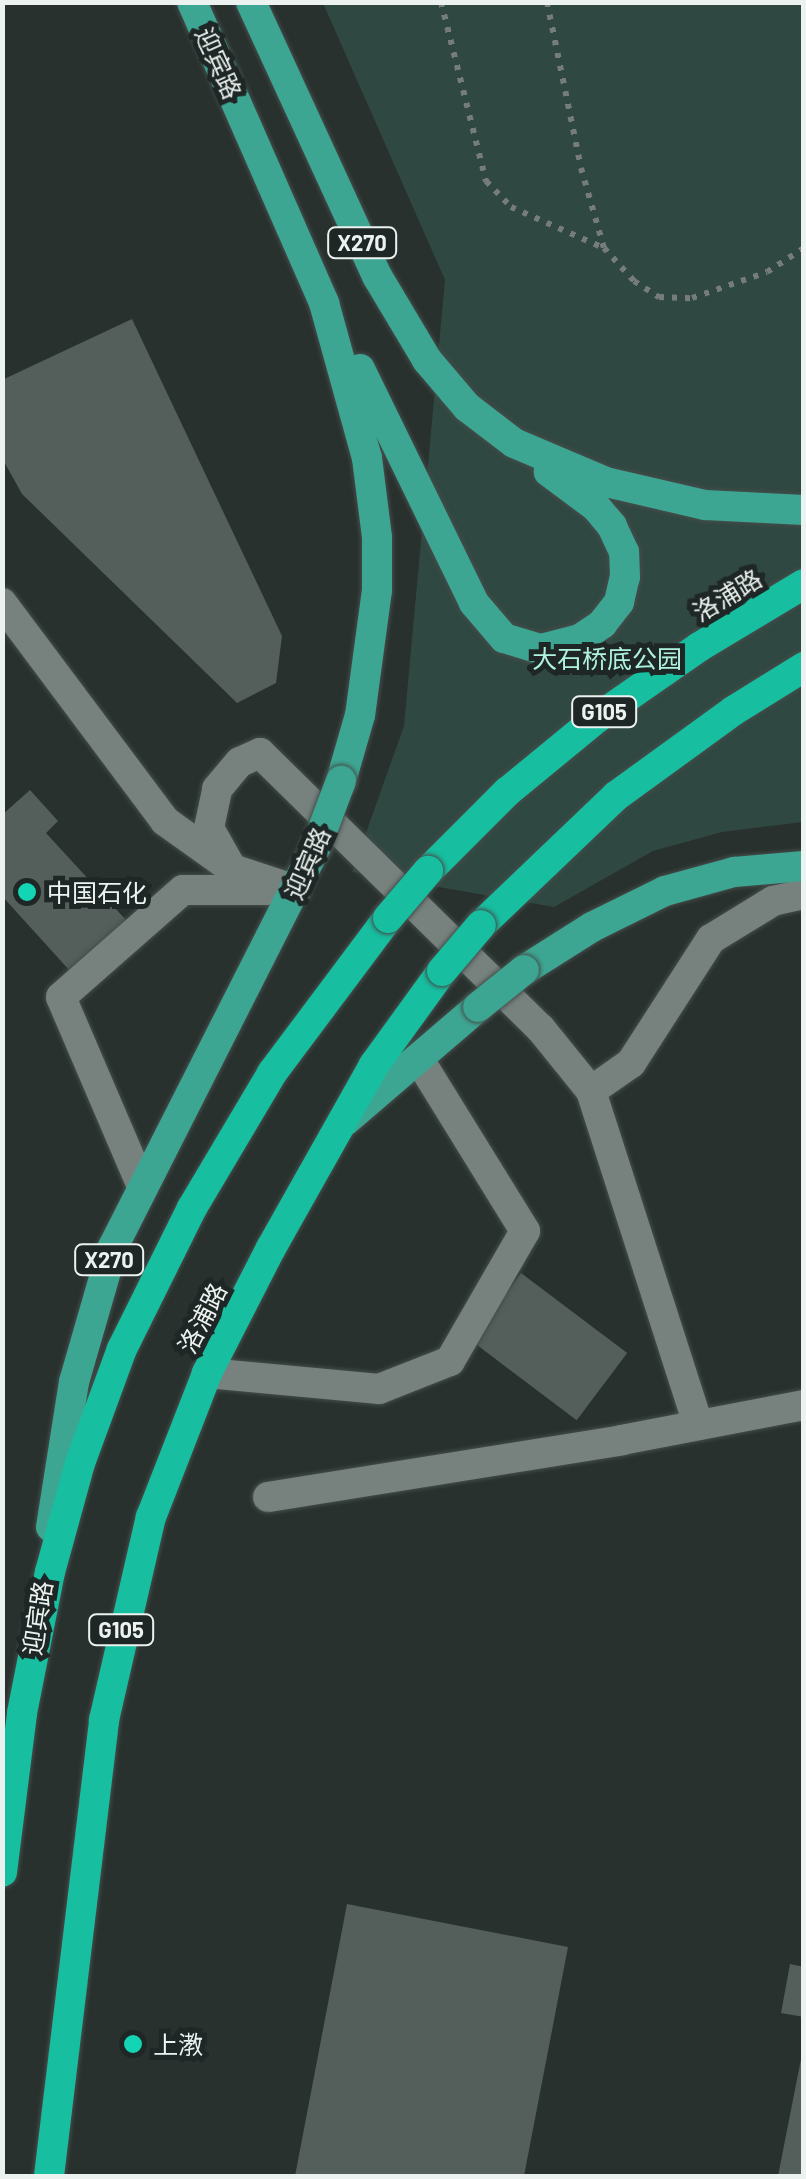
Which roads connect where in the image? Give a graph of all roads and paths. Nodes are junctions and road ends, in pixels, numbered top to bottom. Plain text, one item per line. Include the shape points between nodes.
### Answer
1 (192, 2) edge
2 (251, 2) edge
3 (265, 2) edge
4 (441, 2) edge
5 (546, 2) edge
6 (269, 41) junction
7 (604, 248) junction
8 (804, 248) edge
9 (310, 269) junction
10 (487, 424) junction
11 (804, 510) edge
12 (804, 584) edge
13 (2, 602) edge
14 (796, 673) edge
15 (804, 866) edge
16 (232, 869) junction
17 (296, 890) junction
18 (804, 894) edge
19 (418, 1058) junction
20 (591, 1091) junction
21 (339, 1126) junction
22 (141, 1184) junction
23 (207, 1374) junction
24 (804, 1404) edge
25 (698, 1425) junction
26 (268, 1498) dead end
27 (22, 1713) junction
28 (2, 1872) edge
29 (49, 2176) edge

1 - 9 main road, 迎宾路 / X270
2 - 6 main road, X270
3 - 6 main road
4 - 7 path via 486,181 511,207
5 - 7 path
6 - 10 main road, X270 via 400,317 447,386
7 - 8 path via 659,297 692,298 767,272
9 - 10 main road via 482,616 504,638 527,647 580,639 619,602 626,565 618,537 596,507
9 - 17 main road, 迎宾路 / X270, bridge via 358,415 377,538 377,590 368,672 341,781
10 - 11 main road, X270 via 558,464 638,491 704,505
12 - 27 highway, 洛浦路 / G105, bridge via 597,718 507,792 388,918 272,1073 192,1208 122,1349 64,1515
13 - 16 street via 164,820
14 - 21 highway, 洛浦路 / G105, bridge via 616,796 481,925 374,1065
15 - 19 main road, bridge via 734,872 665,892 592,927 524,970
16 - 17 street
16 - 20 street via 209,828 217,789 240,762 260,754 541,1030
17 - 22 main road, 迎宾路 / X270
17 - 22 street via 184,890 61,997
18 - 20 street via 773,901 712,939 631,1064
19 - 21 main road
19 - 23 street via 525,1231 450,1361 378,1389
20 - 25 street
21 - 23 highway, 洛浦路 / G105
22 - 27 main road, 迎宾路 / X270 via 103,1276 77,1368
23 - 29 highway, 洛浦路 / G105 via 152,1517 117,1648
24 - 25 street
25 - 26 street
27 - 28 highway, 洛浦路 / G105

